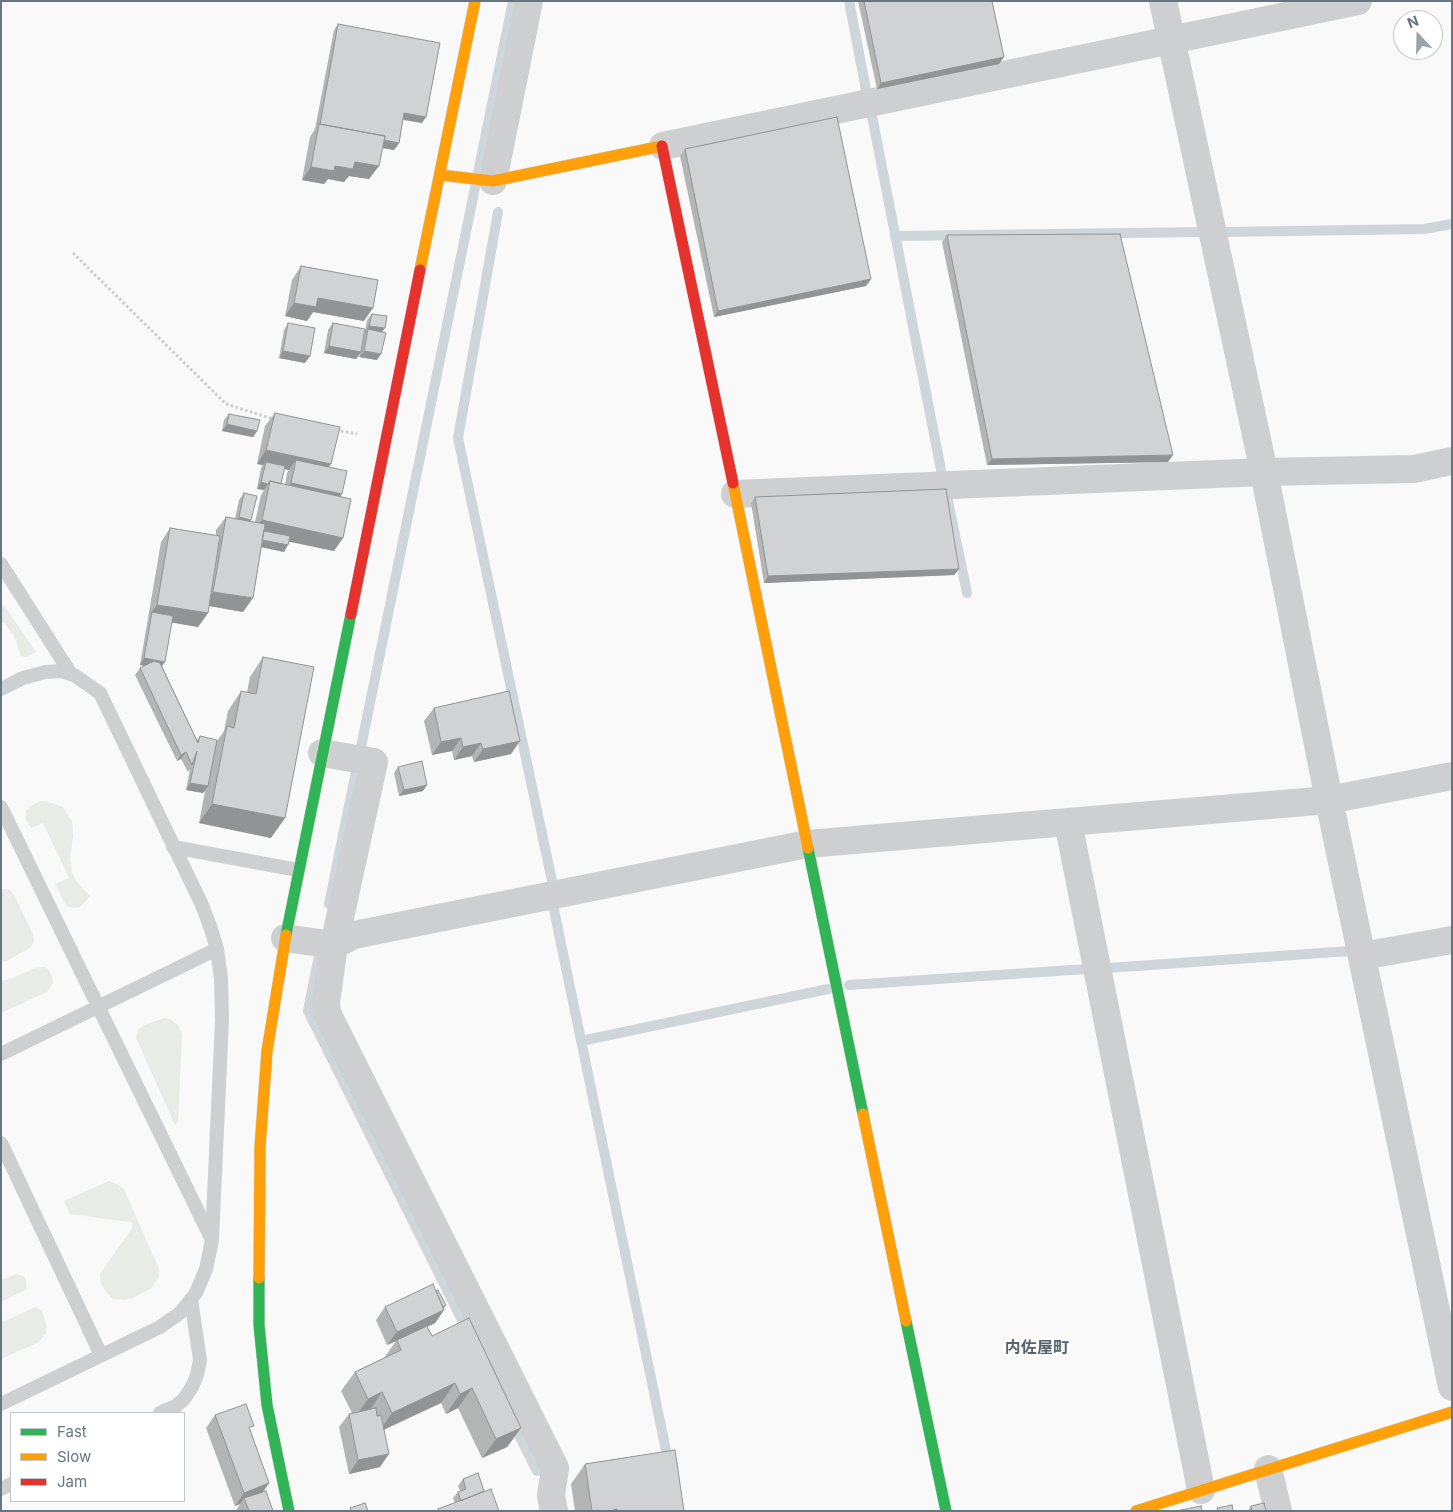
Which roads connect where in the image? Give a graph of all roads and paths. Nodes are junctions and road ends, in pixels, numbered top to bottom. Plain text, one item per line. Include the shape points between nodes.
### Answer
1 (475, 1) edge
2 (528, 1) edge
3 (1163, 1) edge
4 (1358, 1) edge
5 (1171, 40) junction
6 (663, 146) junction
7 (440, 176) junction
8 (489, 181) junction
9 (73, 253) dead end
10 (278, 420) edge
11 (327, 429) edge
12 (386, 439) junction
13 (1452, 461) edge
14 (1264, 472) junction
15 (735, 494) junction
16 (1, 565) edge
17 (71, 674) junction
18 (1, 689) edge
19 (322, 752) junction
20 (1452, 776) edge
21 (1329, 800) junction
22 (1, 807) edge
23 (1068, 822) junction
24 (806, 844) junction
25 (173, 847) junction
26 (298, 870) junction
27 (284, 938) junction
28 (1452, 940) edge
29 (326, 943) junction
30 (217, 949) junction
31 (1362, 956) junction
32 (98, 1006) junction
33 (1, 1054) edge
34 (1, 1143) edge
35 (212, 1240) junction
36 (191, 1300) junction
37 (101, 1356) junction
38 (1452, 1387) edge
39 (1, 1404) edge
40 (162, 1412) edge
41 (1452, 1412) edge
42 (1268, 1469) junction
43 (1202, 1490) junction
44 (289, 1511) edge
45 (554, 1511) edge
46 (946, 1511) edge
47 (1136, 1511) edge
48 (1278, 1511) edge

1 - 7 street
2 - 8 street
3 - 5 street
4 - 5 street
5 - 6 street
5 - 14 street
6 - 8 street
6 - 15 street
7 - 8 street
7 - 12 street
9 - 10 path via 226,404
11 - 12 path
12 - 19 street
13 - 14 street via 1414,469
14 - 15 street
14 - 21 street
15 - 24 street
16 - 17 lane
17 - 18 lane via 45,672
17 - 25 lane via 100,694
19 - 26 street
19 - 29 street via 374,762
20 - 21 street
21 - 23 street
21 - 31 street
22 - 32 lane
23 - 24 street
23 - 43 street
24 - 29 street
24 - 46 street
25 - 26 lane
25 - 30 lane via 212,929
26 - 27 street
27 - 29 street
27 - 44 street via 267,1051 260,1137 258,1236 259,1315 267,1405
28 - 31 street
29 - 45 street via 327,1013 555,1468 551,1496
30 - 32 lane
30 - 35 lane via 222,1020
31 - 38 street
32 - 33 lane
32 - 35 lane
34 - 37 lane
35 - 36 lane via 206,1269
36 - 37 lane via 180,1313 160,1327
36 - 40 lane via 200,1360 197,1375 184,1399
37 - 39 lane
41 - 42 street
42 - 43 street
42 - 48 street
43 - 47 street

